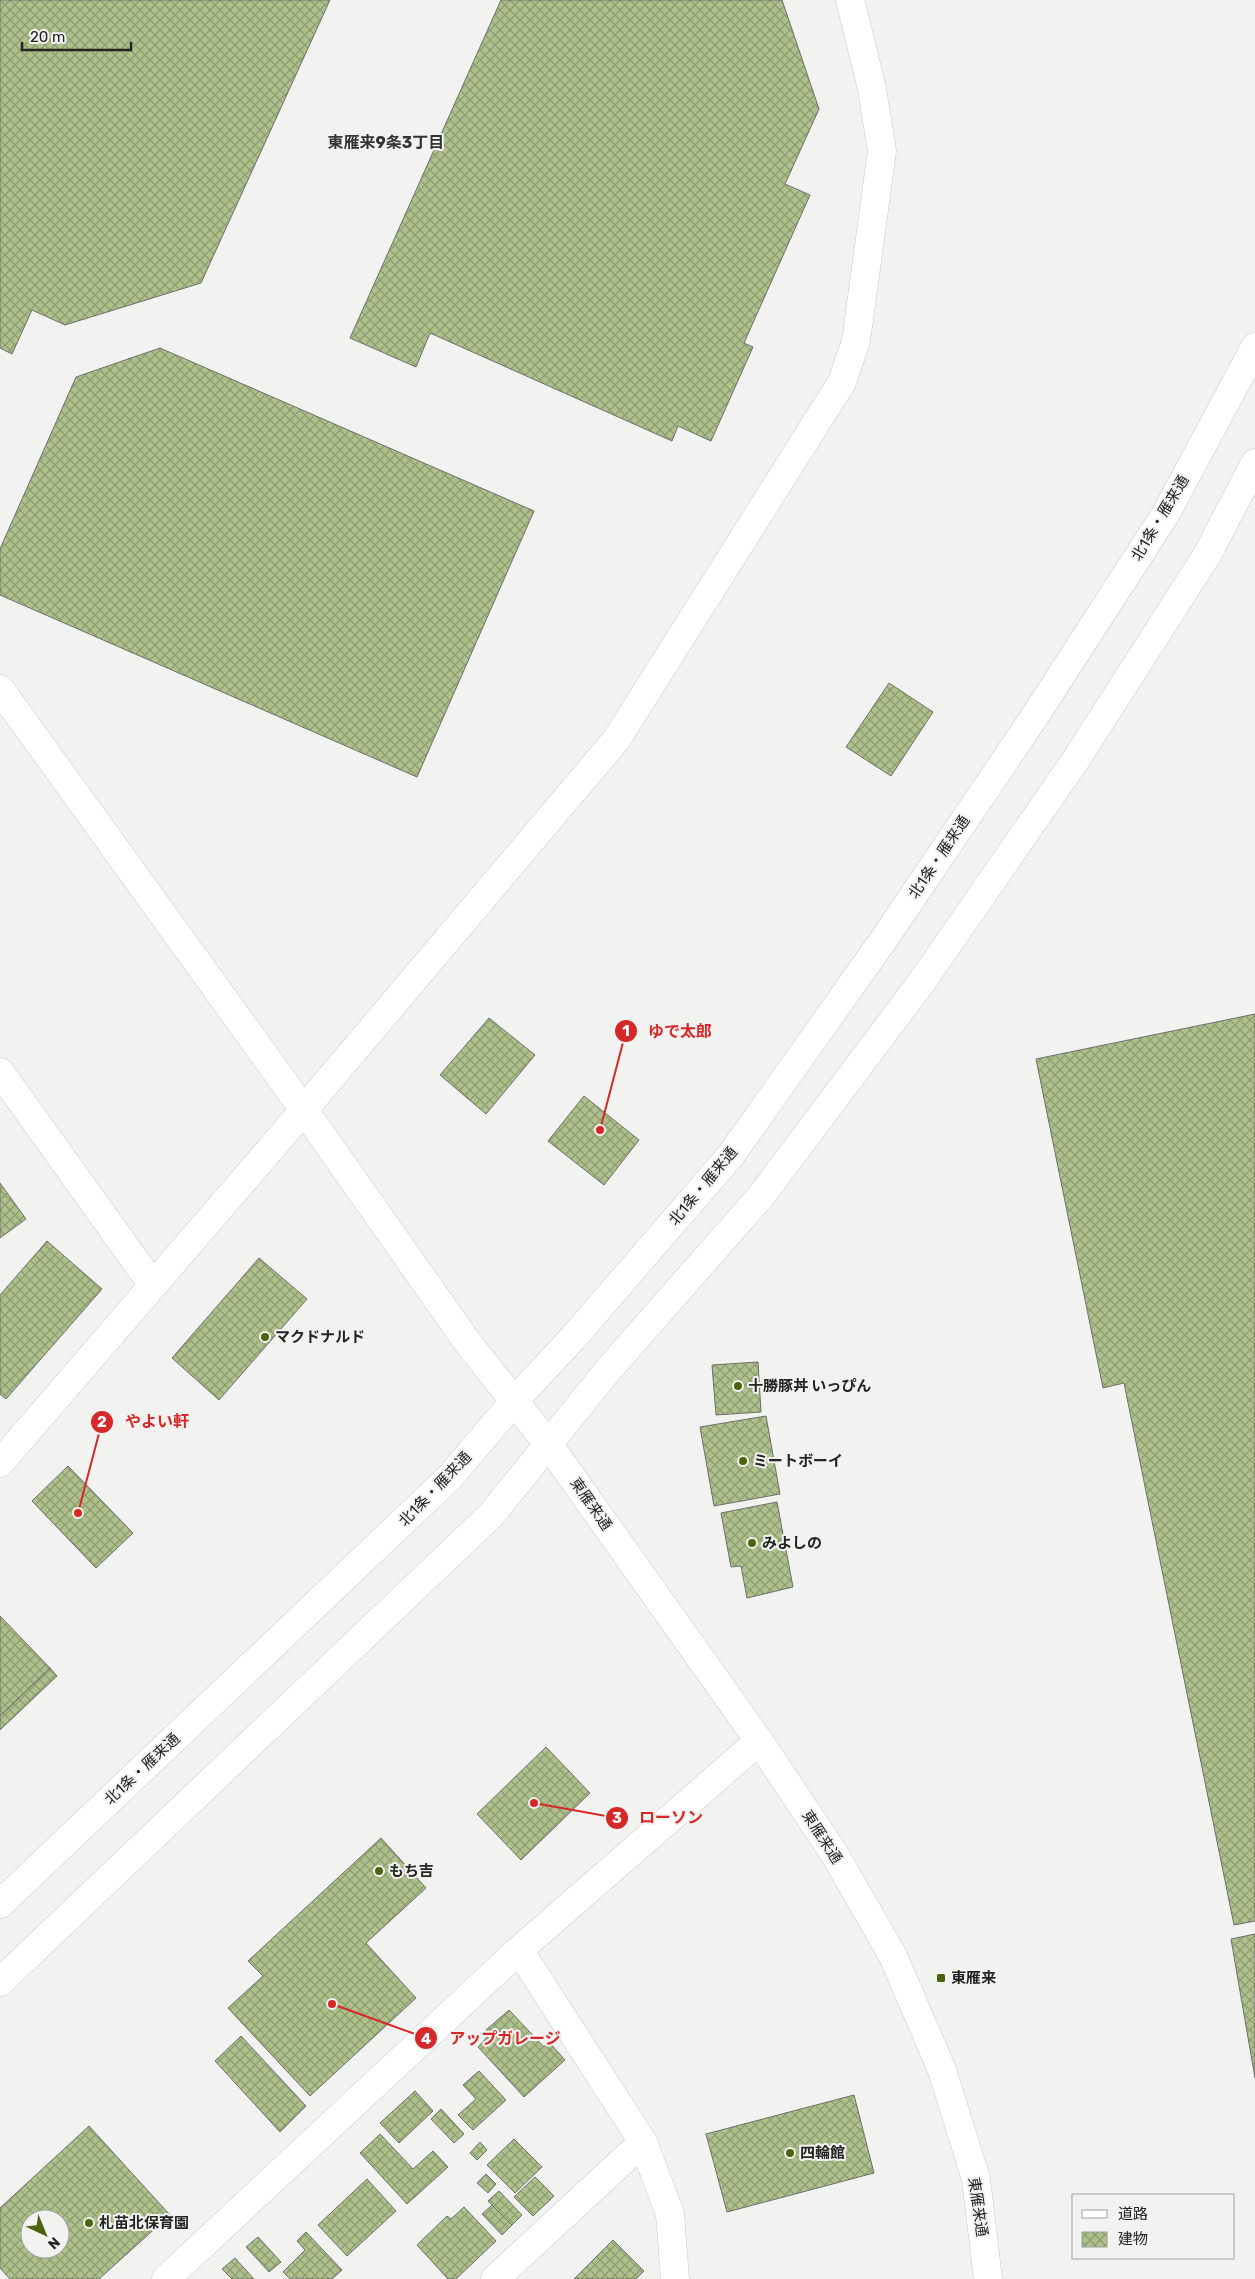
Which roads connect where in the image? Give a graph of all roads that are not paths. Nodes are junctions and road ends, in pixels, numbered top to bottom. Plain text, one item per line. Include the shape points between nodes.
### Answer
1 (850, 0) edge
2 (1255, 347) edge
3 (1255, 462) edge
4 (0, 689) edge
5 (0, 1072) edge
6 (304, 1110) junction
7 (152, 1284) junction
8 (514, 1400) junction
9 (549, 1445) junction
10 (0, 1463) edge
11 (759, 1741) junction
12 (0, 1904) edge
13 (519, 1950) junction
14 (0, 1982) edge
15 (643, 2142) junction
16 (166, 2279) edge
17 (496, 2279) edge
18 (676, 2279) edge
19 (988, 2279) edge

1 - 6 main road via 872,89 882,151 856,341 842,382 616,740
2 - 8 main road, 北1条・雁来通 via 1165,515 1031,722 876,950 731,1155 573,1338
3 - 9 main road via 1207,555 1081,752 921,983 761,1196 609,1369
4 - 6 main road, 東雁来通
5 - 7 main road
6 - 7 main road
6 - 8 main road, 東雁来通 via 468,1343
7 - 10 main road
8 - 9 main road, 東雁来通
8 - 12 main road, 北1条・雁来通 via 450,1477
9 - 11 main road, 東雁来通
9 - 14 main road via 491,1515
11 - 13 main road
11 - 19 main road, 東雁来通 via 835,1855 893,1956 942,2070 976,2179
13 - 15 main road
13 - 16 main road
15 - 17 main road
15 - 18 main road via 670,2214

